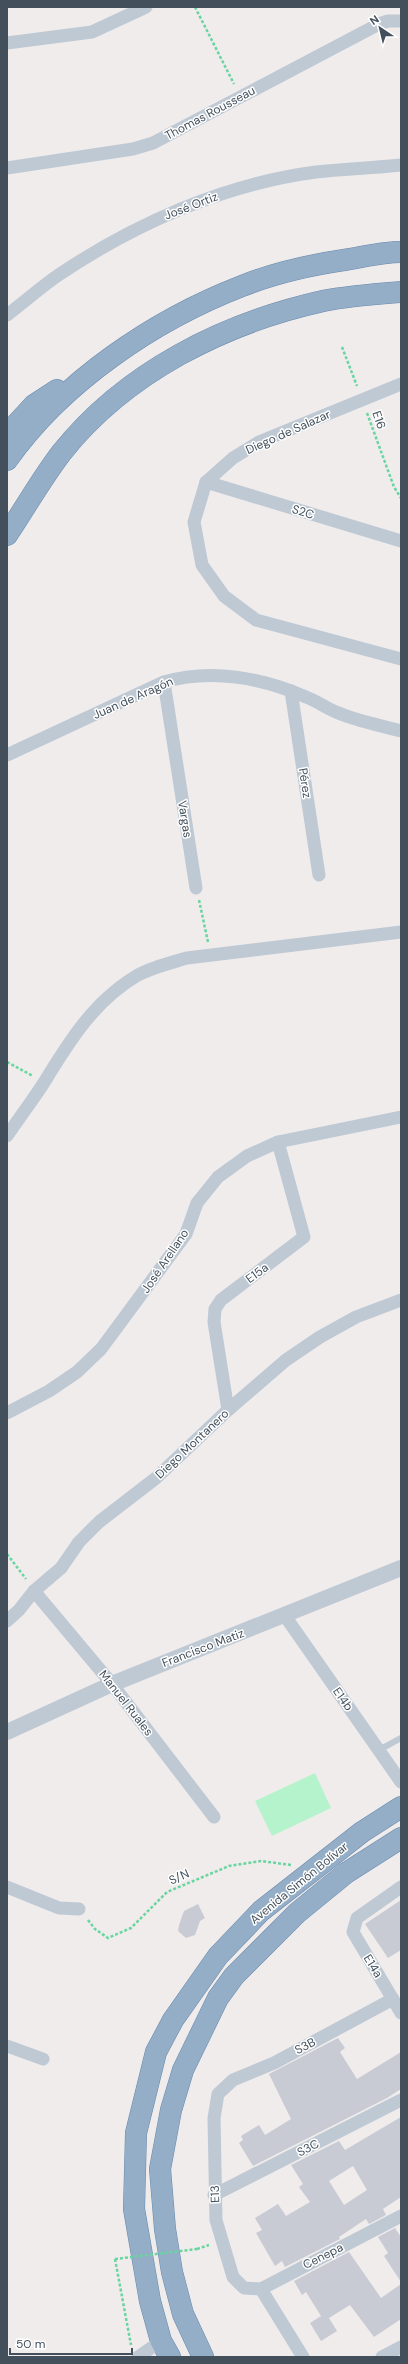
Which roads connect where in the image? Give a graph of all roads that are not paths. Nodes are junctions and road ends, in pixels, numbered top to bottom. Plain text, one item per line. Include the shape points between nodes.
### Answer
1 (146, 7) edge
2 (401, 21) edge
3 (7, 43) edge
4 (401, 165) edge
5 (7, 168) edge
6 (401, 252) edge
7 (401, 292) edge
8 (7, 315) edge
9 (93, 372) junction
10 (401, 384) edge
11 (7, 434) edge
12 (7, 460) edge
13 (206, 482) junction
14 (7, 536) edge
15 (401, 541) edge
16 (401, 659) edge
17 (164, 682) junction
18 (291, 691) junction
19 (401, 731) edge
20 (7, 755) edge
21 (319, 875) dead end
22 (196, 888) road end
23 (401, 932) edge
24 (401, 1116) edge
25 (7, 1136) edge
26 (278, 1142) junction
27 (401, 1300) edge
28 (228, 1410) junction
29 (7, 1413) edge
30 (401, 1568) edge
31 (34, 1591) junction
32 (285, 1616) junction
33 (7, 1621) edge
34 (112, 1684) junction
35 (7, 1732) edge
36 (401, 1738) edge
37 (379, 1750) junction
38 (401, 1782) edge
39 (401, 1807) edge
40 (214, 1817) dead end
41 (401, 1838) edge
42 (7, 1887) edge
43 (401, 1887) edge
44 (78, 1909) road end
45 (394, 1999) junction
46 (401, 2013) edge
47 (7, 2046) edge
48 (43, 2059) dead end
49 (218, 2094) joint
50 (401, 2100) edge
51 (214, 2195) junction
52 (401, 2216) edge
53 (261, 2289) junction
54 (401, 2347) edge
55 (166, 2349) edge
56 (135, 2353) edge
57 (203, 2357) edge
58 (303, 2357) edge
59 (382, 2357) edge

1 - 3 street via 92,32
2 - 5 street, Thomas Rousseau via 379,24 144,147
4 - 8 street, José Ortiz via 316,172 210,197 135,228 57,276
6 - 9 highway via 314,265 242,286 170,320 122,349
7 - 14 highway via 323,301 274,314 228,330 177,356 108,404 83,428 62,453
9 - 11 highway via 59,388 34,405
9 - 12 highway via 46,414
10 - 13 street, Diego de Salazar via 259,442 233,458
13 - 15 street, S2C
13 - 16 street via 194,522 202,565 224,596 256,620
17 - 18 street, Juan de Aragón via 218,674
17 - 20 street, Juan de Aragón
17 - 22 street, Vargas
18 - 19 street, Juan de Aragón via 342,714
18 - 21 street, Pérez
23 - 25 street via 211,955 164,964 138,975 87,1016 65,1045 44,1082
24 - 26 street, José Arellano
26 - 28 street, E15a via 304,1237 221,1300 215,1309 214,1322
26 - 29 street, José Arellano via 247,1156 218,1177 197,1202 186,1234 101,1349 77,1372 49,1391
27 - 28 street, Diego Montanero via 356,1317 320,1336 286,1360
28 - 31 street, Diego Montanero via 156,1478 99,1522 79,1542 60,1568
30 - 32 street, Francisco Matiz
31 - 33 street, Diego Montanero
31 - 34 street, Manuel Ruales
32 - 34 street, Francisco Matiz
32 - 37 street, E14b
34 - 35 street, Francisco Matiz
34 - 40 street, Manuel Ruales
36 - 37 lane
37 - 38 street, E14b
39 - 55 highway, Avenida Simón Bolívar via 362,1832 261,1911 218,1956 173,2020 156,2052 136,2133 134,2209 150,2301
41 - 57 highway, Avenida Simón Bolívar via 346,1873 303,1908 234,1976 218,1998 183,2070 171,2110 161,2177 165,2229 172,2272 184,2314
42 - 44 street via 59,1908
43 - 45 street, E14a via 357,1918 353,1932
45 - 46 street, E14a
45 - 49 street, S3B via 274,2062 233,2080
47 - 48 street
49 - 51 street, E13 via 214,2118
50 - 51 street, S3C
51 - 53 street, E13 via 216,2220 233,2277 244,2288
52 - 53 street, Cenepa
53 - 58 street
54 - 59 street
55 - 56 street

